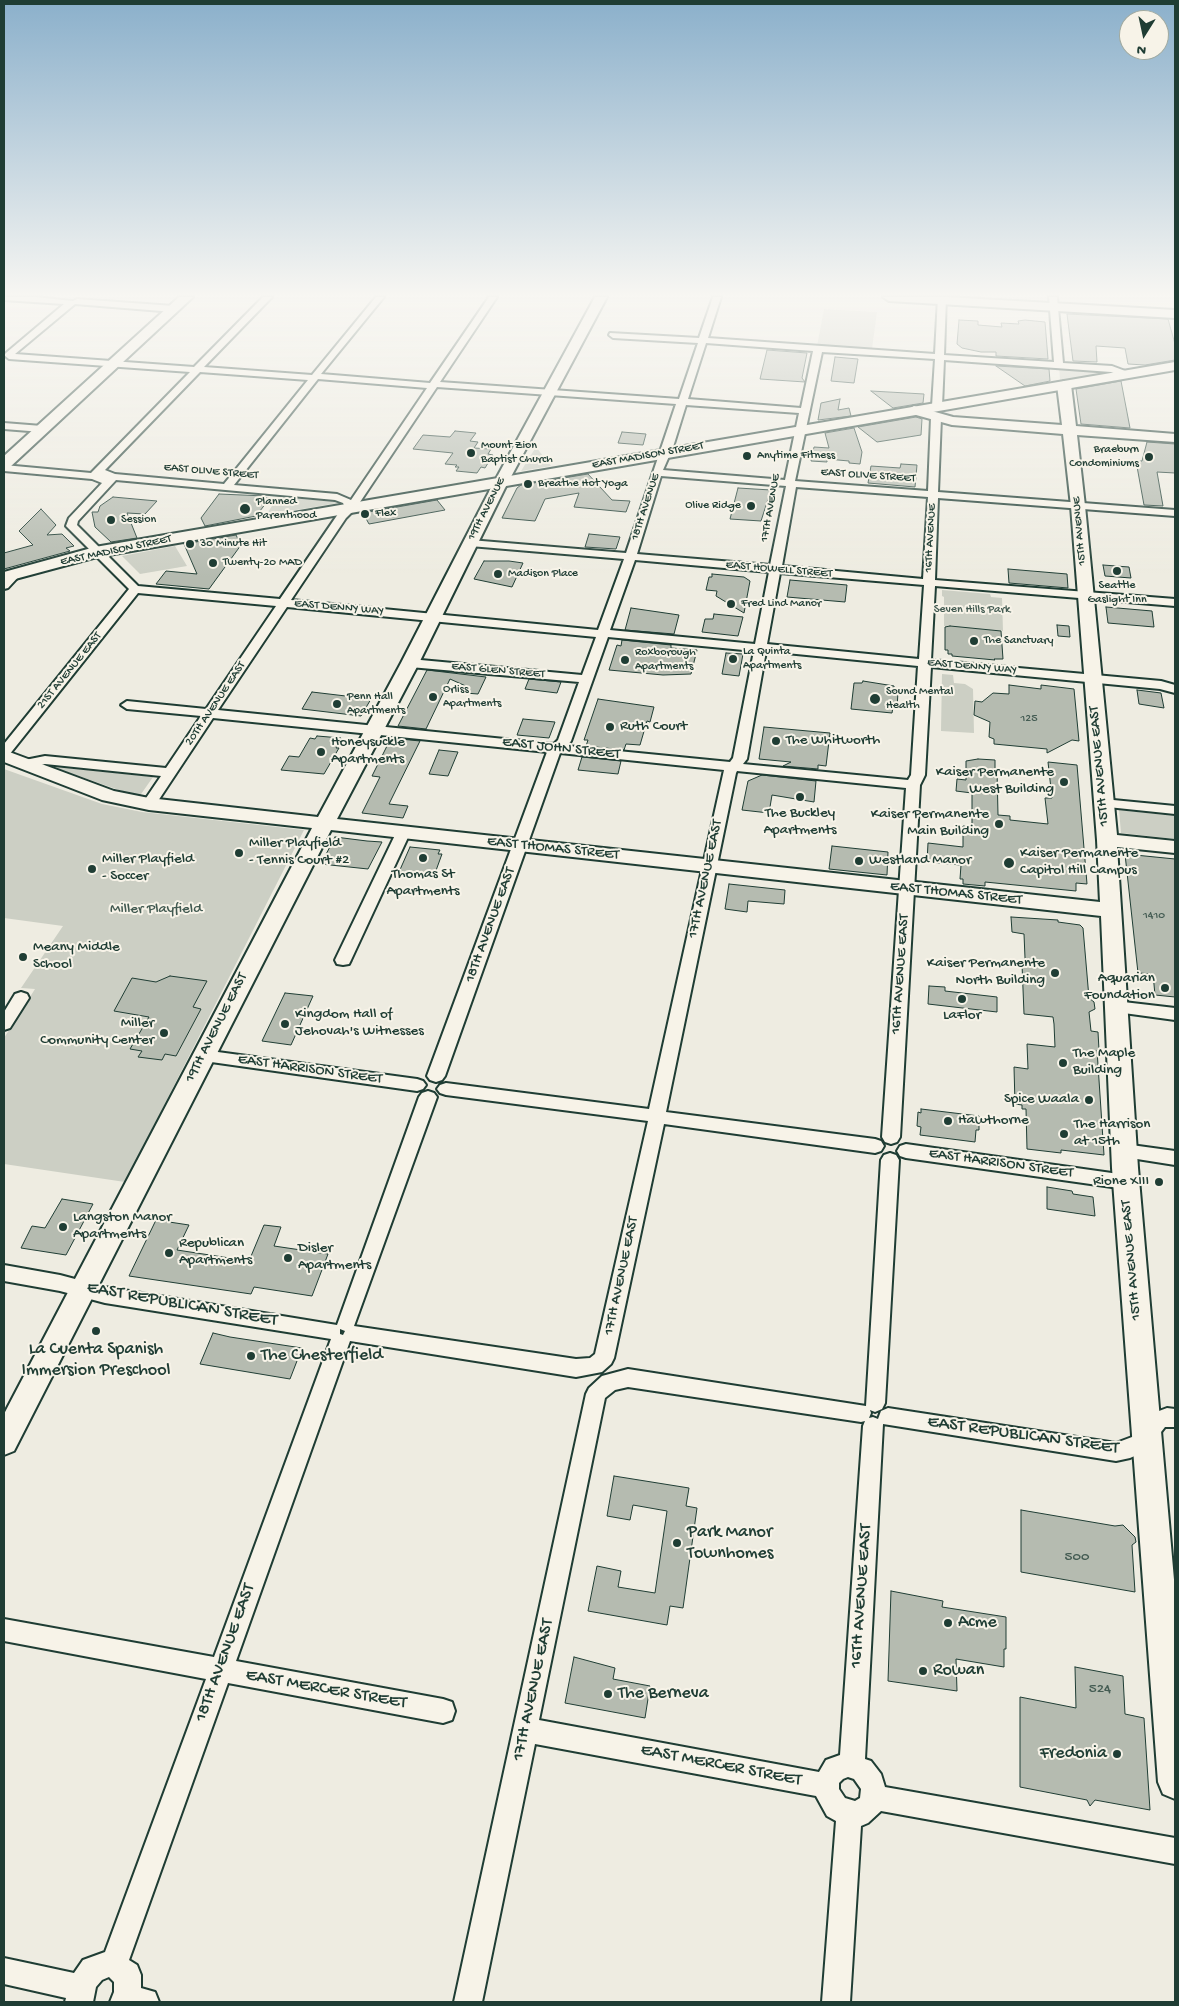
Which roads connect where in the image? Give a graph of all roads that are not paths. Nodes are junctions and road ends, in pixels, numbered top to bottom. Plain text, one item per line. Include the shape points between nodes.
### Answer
1 (84, 391) edge
2 (177, 391) edge
3 (304, 391) edge
4 (429, 391) edge
5 (526, 391) edge
6 (686, 391) edge
7 (809, 391) edge
8 (938, 391) edge
9 (1038, 391) edge
10 (1064, 391) edge
11 (549, 392) junction
12 (682, 402) junction
13 (805, 411) junction
14 (937, 412) junction
15 (4, 426) edge
16 (42, 429) junction
17 (802, 429) junction
18 (1068, 430) junction
19 (1175, 438) edge
20 (665, 453) junction
21 (4, 464) edge
22 (4, 468) edge
23 (96, 474) junction
24 (657, 474) junction
25 (111, 480) junction
26 (501, 482) junction
27 (790, 484) junction
28 (227, 487) junction
29 (323, 495) joint
30 (933, 495) junction
31 (351, 501) junction
32 (1078, 506) junction
33 (1175, 513) edge
34 (470, 543) junction
35 (95, 552) junction
36 (630, 557) junction
37 (774, 570) junction
38 (7, 579) edge
39 (929, 583) junction
40 (135, 589) junction
41 (1086, 596) junction
42 (283, 603) junction
43 (1175, 604) edge
44 (433, 617) junction
45 (603, 633) junction
46 (760, 648) junction
47 (410, 663) junction
48 (924, 663) junction
49 (1092, 678) junction
50 (587, 679) junction
51 (1175, 689) edge
52 (127, 705) dead end
53 (210, 714) junction
54 (375, 730) junction
55 (557, 748) junction
56 (4, 752) edge
57 (4, 756) edge
58 (25, 764) junction
59 (733, 767) junction
60 (170, 773) junction
61 (913, 785) junction
62 (1103, 803) junction
63 (149, 804) junction
64 (1175, 810) edge
65 (324, 823) junction
66 (403, 832) junction
67 (1106, 840) junction
68 (519, 846) junction
69 (1175, 846) edge
70 (709, 866) junction
71 (907, 888) junction
72 (1110, 910) junction
73 (343, 960) dead end
74 (21, 998) dead end
75 (1115, 1007) junction
76 (1175, 1014) edge
77 (4, 1024) edge
78 (203, 1056) junction
79 (441, 1082) junction
80 (422, 1091) junction
81 (656, 1117) junction
82 (891, 1137) junction
83 (875, 1146) junction
84 (1124, 1151) junction
85 (898, 1155) junction
86 (1175, 1158) edge
87 (1126, 1182) junction
88 (4, 1274) edge
89 (82, 1288) junction
90 (343, 1332) junction
91 (602, 1374) junction
92 (874, 1415) junction
93 (1175, 1418) edge
94 (1147, 1435) junction
95 (4, 1442) edge
96 (4, 1630) edge
97 (219, 1670) junction
98 (443, 1711) dead end
99 (526, 1730) junction
100 (852, 1766) junction
101 (1175, 1777) edge
102 (1175, 1782) edge
103 (827, 1786) junction
104 (874, 1797) junction
105 (848, 1814) junction
106 (1175, 1851) edge
107 (114, 1965) junction
108 (4, 1971) edge
109 (80, 1995) edge
110 (132, 2001) edge
111 (468, 2002) edge
112 (836, 2002) edge

1 - 16 main road
2 - 23 street
3 - 28 street
4 - 31 street, 20TH AVENUE EAST
5 - 11 street
6 - 12 street, 18TH AVENUE
7 - 13 street, 17TH AVENUE
8 - 14 street, 16TH AVENUE
9 - 14 main road, EAST MADISON STREET
10 - 18 street, 15TH AVENUE
11 - 12 street
11 - 26 street, 19TH AVENUE
12 - 13 street
12 - 20 street, 18TH AVENUE
13 - 17 street, 17TH AVENUE
14 - 17 main road, EAST MADISON STREET via 914,410
14 - 18 street via 952,421
14 - 30 street, 16TH AVENUE
15 - 16 street
16 - 21 main road
17 - 20 main road, EAST MADISON STREET
17 - 27 street, 17TH AVENUE
18 - 19 street
18 - 32 street, 15TH AVENUE
20 - 24 street, 18TH AVENUE
20 - 26 main road, EAST MADISON STREET
22 - 23 street, EAST OLIVE STREET
23 - 25 street, EAST OLIVE STREET
24 - 27 street, EAST OLIVE STREET
24 - 36 street, 18TH AVENUE
25 - 28 street, EAST OLIVE STREET
25 - 35 street via 70,526
26 - 31 main road, EAST MADISON STREET
26 - 34 street, 19TH AVENUE
27 - 30 street, EAST OLIVE STREET
27 - 37 street, 17TH AVENUE
28 - 29 street, EAST OLIVE STREET
29 - 31 street, EAST OLIVE STREET
30 - 32 street, EAST OLIVE STREET
30 - 39 street, 16TH AVENUE
31 - 35 main road, EAST MADISON STREET
31 - 42 street, 20TH AVENUE EAST
32 - 33 street, EAST OLIVE STREET
32 - 41 street, 15TH AVENUE
34 - 36 street, EAST HOWELL STREET
34 - 44 street, 19TH AVENUE
35 - 38 main road, EAST MADISON STREET
35 - 40 street
36 - 37 street, EAST HOWELL STREET
36 - 45 street, 18TH AVENUE
37 - 39 street, EAST HOWELL STREET
37 - 46 street, 17TH AVENUE
39 - 41 street, EAST HOWELL STREET
39 - 48 street, 16TH AVENUE
40 - 42 street, EAST DENNY WAY
40 - 56 street, 21ST AVENUE EAST
41 - 43 street, EAST HOWELL STREET
41 - 49 street, 15TH AVENUE
42 - 44 street, EAST DENNY WAY
42 - 53 street, 20TH AVENUE EAST
44 - 45 street, EAST DENNY WAY
44 - 47 street, 19TH AVENUE EAST
45 - 46 street, EAST DENNY WAY
45 - 50 street, 18TH AVENUE EAST
46 - 48 street, EAST DENNY WAY
46 - 59 street, 17TH AVENUE EAST via 740,759
47 - 50 street, EAST GLEN STREET
47 - 54 street, 19TH AVENUE EAST
48 - 49 street, EAST DENNY WAY
48 - 61 street, 16TH AVENUE EAST via 918,775
49 - 51 street, EAST DENNY WAY
49 - 62 street, 15TH AVENUE EAST
50 - 55 street, 18TH AVENUE EAST via 564,742
52 - 53 street
53 - 54 street, EAST JOHN STREET
53 - 60 street, 20TH AVENUE EAST
54 - 55 street, EAST JOHN STREET
54 - 65 street, 19TH AVENUE EAST
55 - 59 street, EAST JOHN STREET
55 - 68 street, 18TH AVENUE EAST
57 - 58 street, EAST THOMAS STREET
58 - 60 street via 45,760
58 - 63 street, EAST THOMAS STREET via 109,796
59 - 61 street, EAST JOHN STREET
59 - 70 street, 17TH AVENUE EAST
60 - 63 street, 20TH AVENUE EAST
61 - 71 street, 16TH AVENUE EAST
62 - 64 street
62 - 67 street, 15TH AVENUE EAST
63 - 65 street, EAST THOMAS STREET
65 - 66 street, EAST THOMAS STREET
65 - 78 street, 19TH AVENUE EAST
66 - 68 street, EAST THOMAS STREET
66 - 73 street
67 - 69 street
67 - 72 street, 15TH AVENUE EAST
68 - 70 street, EAST THOMAS STREET
68 - 79 street, 18TH AVENUE EAST
70 - 71 street, EAST THOMAS STREET
70 - 81 street, 17TH AVENUE EAST
71 - 72 street, EAST THOMAS STREET
71 - 82 street, 16TH AVENUE EAST
72 - 75 street, 15TH AVENUE EAST
74 - 77 street
75 - 76 street
75 - 84 street, 15TH AVENUE EAST
78 - 80 street, EAST HARRISON STREET
78 - 89 street, 19TH AVENUE EAST
79 - 80 street via 422,1079
79 - 81 street
80 - 90 street, 18TH AVENUE EAST
81 - 83 street
81 - 91 street, 17TH AVENUE EAST
82 - 83 street via 880,1138
82 - 85 street via 904,1143
83 - 85 street via 878,1155
84 - 86 street
84 - 87 street, 15TH AVENUE EAST
85 - 87 street, EAST HARRISON STREET
85 - 92 street, 16TH AVENUE EAST
87 - 94 street, 15TH AVENUE EAST
88 - 89 street, EAST REPUBLICAN STREET
89 - 90 street, EAST REPUBLICAN STREET via 105,1295
89 - 95 street, 19TH AVENUE EAST
90 - 91 street, EAST REPUBLICAN STREET
90 - 97 street, 18TH AVENUE EAST
91 - 92 street, EAST REPUBLICAN STREET
91 - 99 street, 17TH AVENUE EAST
92 - 94 street, EAST REPUBLICAN STREET via 1116,1452 1130,1449
92 - 100 street, 16TH AVENUE EAST
93 - 94 street, EAST REPUBLICAN STREET via 1158,1420
94 - 101 street, 15TH AVENUE EAST
96 - 97 street, EAST MERCER STREET
97 - 98 street, EAST MERCER STREET
97 - 107 street, 18TH AVENUE EAST
99 - 103 street, EAST MERCER STREET
99 - 111 street, 17TH AVENUE EAST
100 - 103 street via 841,1766 835,1770
100 - 104 street via 868,1776
101 - 102 street, 15TH AVENUE EAST
103 - 105 street via 830,1800
104 - 105 street via 866,1810
104 - 106 street
105 - 112 street
107 - 109 street via 102,1966 86,1977
107 - 110 street via 127,1975
108 - 109 street

